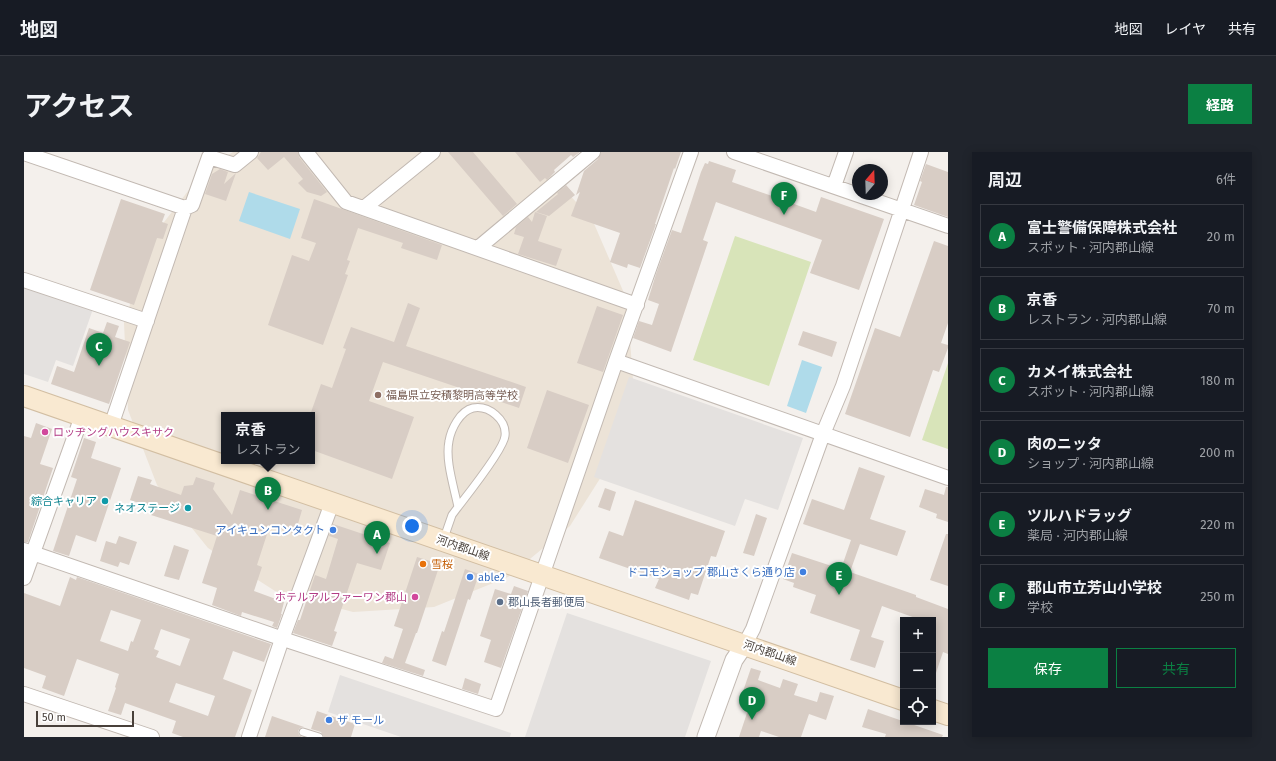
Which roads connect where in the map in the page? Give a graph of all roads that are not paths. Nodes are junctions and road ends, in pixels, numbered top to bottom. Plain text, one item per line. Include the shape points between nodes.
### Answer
1 (252, 152) edge
2 (306, 152) edge
3 (432, 152) edge
4 (593, 152) edge
5 (691, 152) edge
6 (734, 152) edge
7 (846, 152) edge
8 (921, 152) edge
9 (24, 153) edge
10 (210, 154) edge
11 (834, 186) junction
12 (185, 208) junction
13 (364, 208) junction
14 (901, 209) junction
15 (948, 226) edge
16 (478, 248) junction
17 (24, 280) edge
18 (637, 305) junction
19 (147, 321) junction
20 (616, 361) junction
21 (24, 396) edge
22 (82, 416) junction
23 (111, 426) junction
24 (823, 434) junction
25 (948, 478) edge
26 (332, 503) junction
27 (458, 507) junction
28 (443, 541) junction
29 (28, 551) edge
30 (543, 575) junction
31 (24, 578) edge
32 (282, 639) junction
33 (745, 644) junction
34 (24, 694) edge
35 (900, 699) edge
36 (936, 711) edge
37 (948, 715) edge
38 (303, 732) dead end
39 (152, 737) edge
40 (249, 737) edge
41 (318, 737) edge
42 (706, 737) edge

1 - 10 street via 235,165
2 - 13 street via 346,202
3 - 13 street
4 - 16 street
5 - 18 street
6 - 11 street
7 - 11 street
8 - 14 street
9 - 12 street
10 - 12 street via 192,205
11 - 14 street
12 - 19 street
13 - 16 street
14 - 15 street
14 - 24 street via 842,386
16 - 18 street
17 - 19 street
18 - 20 street
19 - 23 street
20 - 24 street
20 - 30 street
21 - 22 main road, 河内郡山線
22 - 23 main road, 河内郡山線
22 - 29 street
23 - 26 main road, 河内郡山線
24 - 25 street
24 - 33 street via 753,629
26 - 28 main road, 河内郡山線
26 - 32 street
27 - 27 lane via 498,452 505,437 505,428 491,411 473,408 459,418 452,428 448,442 449,463
27 - 28 lane via 452,515
28 - 30 main road, 河内郡山線
29 - 31 street
29 - 32 street
30 - 32 street via 496,709
30 - 33 main road, 河内郡山線
32 - 40 street
33 - 35 main road, 河内郡山線
33 - 42 street via 734,660
34 - 39 street
36 - 37 main road
38 - 41 lane

